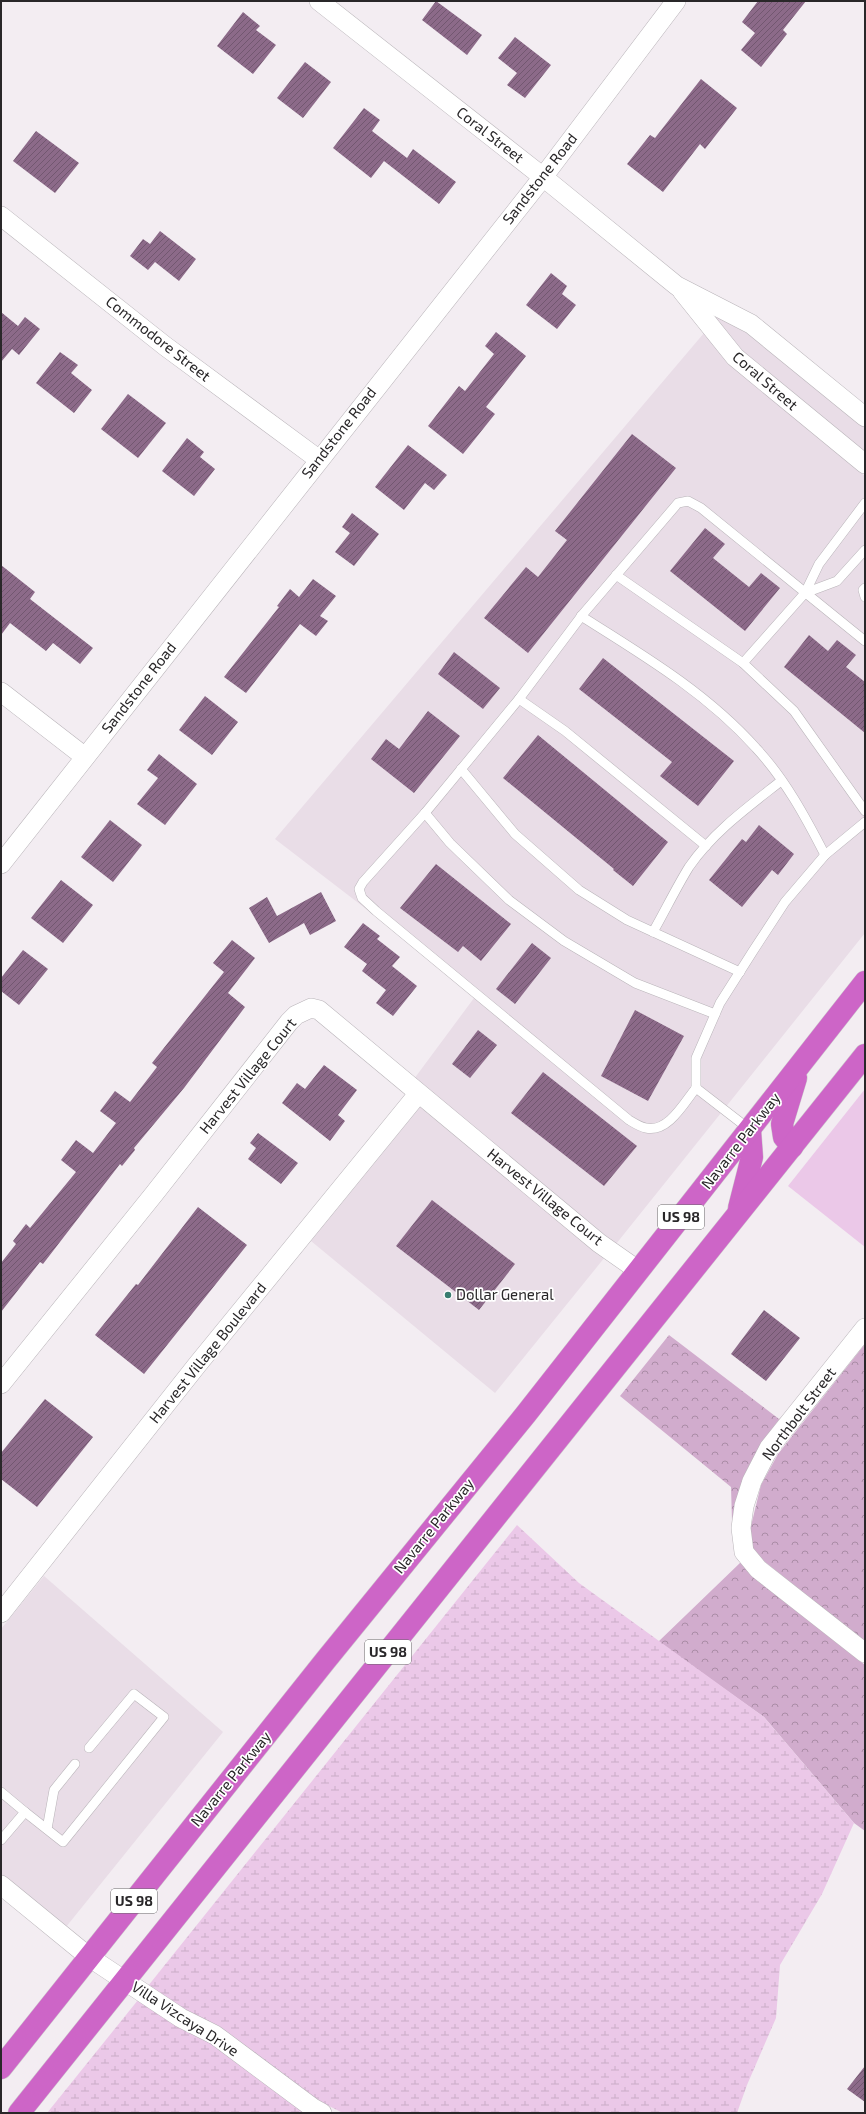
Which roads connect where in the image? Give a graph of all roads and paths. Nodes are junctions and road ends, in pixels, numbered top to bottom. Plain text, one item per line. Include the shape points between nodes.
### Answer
1 (319, 1) edge
2 (676, 1) edge
3 (543, 177) junction
4 (1, 216) edge
5 (677, 286) junction
6 (865, 417) edge
7 (318, 459) junction
8 (865, 464) edge
9 (865, 503) edge
10 (865, 550) edge
11 (616, 575) junction
12 (865, 588) edge
13 (805, 593) junction
14 (865, 597) edge
15 (581, 616) junction
16 (865, 641) edge
17 (743, 664) junction
18 (1, 692) edge
19 (519, 699) junction
20 (85, 757) junction
21 (461, 769) junction
22 (781, 781) junction
23 (865, 810) edge
24 (425, 813) junction
25 (865, 822) edge
26 (706, 846) junction
27 (825, 855) junction
28 (1, 864) edge
29 (653, 932) junction
30 (740, 972) junction
31 (865, 982) edge
32 (715, 1014) junction
33 (865, 1055) edge
34 (800, 1066) junction
35 (696, 1088) junction
36 (418, 1094) junction
37 (750, 1130) junction
38 (792, 1147) junction
39 (737, 1215) junction
40 (639, 1271) junction
41 (865, 1328) edge
42 (1, 1384) edge
43 (1, 1614) edge
44 (865, 1653) edge
45 (89, 1748) dead end
46 (75, 1764) dead end
47 (1, 1792) edge
48 (25, 1812) junction
49 (46, 1829) junction
50 (1, 1840) edge
51 (1, 1885) edge
52 (89, 1957) junction
53 (125, 1981) junction
54 (1, 2068) edge
55 (19, 2113) edge
56 (322, 2113) edge

1 - 3 street, Coral Street
2 - 3 street, Sandstone Road
3 - 5 street, Coral Street
3 - 7 street, Sandstone Road
4 - 7 street, Commodore Street via 165,346
5 - 6 street, Coral Street via 751,324
5 - 8 street, Coral Street via 735,357
7 - 20 street, Sandstone Road
9 - 13 lane via 819,564
10 - 13 lane via 837,580
11 - 13 lane via 678,503 688,501 702,508
11 - 15 lane
11 - 17 lane
12 - 14 lane
13 - 16 lane
13 - 17 lane
15 - 19 lane
15 - 22 lane via 653,661 708,701 757,748
17 - 23 lane via 794,712
18 - 20 street
19 - 21 lane
19 - 26 lane via 565,731
20 - 28 street, Sandstone Road
21 - 24 lane
21 - 29 lane via 515,834 573,885 626,920
22 - 26 lane
22 - 27 lane via 799,806
24 - 32 lane via 450,843 509,900 564,941 635,983
24 - 35 lane via 363,882 359,889 362,898 629,1120 645,1128 655,1129 665,1125
25 - 27 lane
26 - 29 lane via 690,867
27 - 30 lane via 785,902
29 - 30 lane
30 - 32 lane
31 - 34 highway, Navarre Parkway / US 98
32 - 35 lane via 696,1058
33 - 38 highway, US 98
34 - 37 highway, Navarre Parkway / US 98
34 - 38 highway via 782,1124 784,1138
35 - 37 lane
36 - 40 street, Harvest Village Court via 599,1243
36 - 42 street, Harvest Village Court via 319,1010 311,1008 296,1015
36 - 43 street, Harvest Village Boulevard via 197,1365
37 - 39 highway via 752,1157
37 - 40 highway, Navarre Parkway / US 98
38 - 39 highway, US 98
39 - 53 highway, US 98
40 - 52 highway, Navarre Parkway / US 98
41 - 44 street, Northbolt Street via 769,1448 752,1481 744,1506 741,1528 744,1552 758,1569
45 - 49 lane via 134,1694 164,1717 63,1842
46 - 49 lane via 54,1790
47 - 48 lane
48 - 49 lane
48 - 50 lane
51 - 52 street
52 - 53 street
52 - 54 highway, Navarre Parkway / US 98
53 - 55 highway, US 98
53 - 56 street, Villa Vizcaya Drive via 181,2018 215,2035

